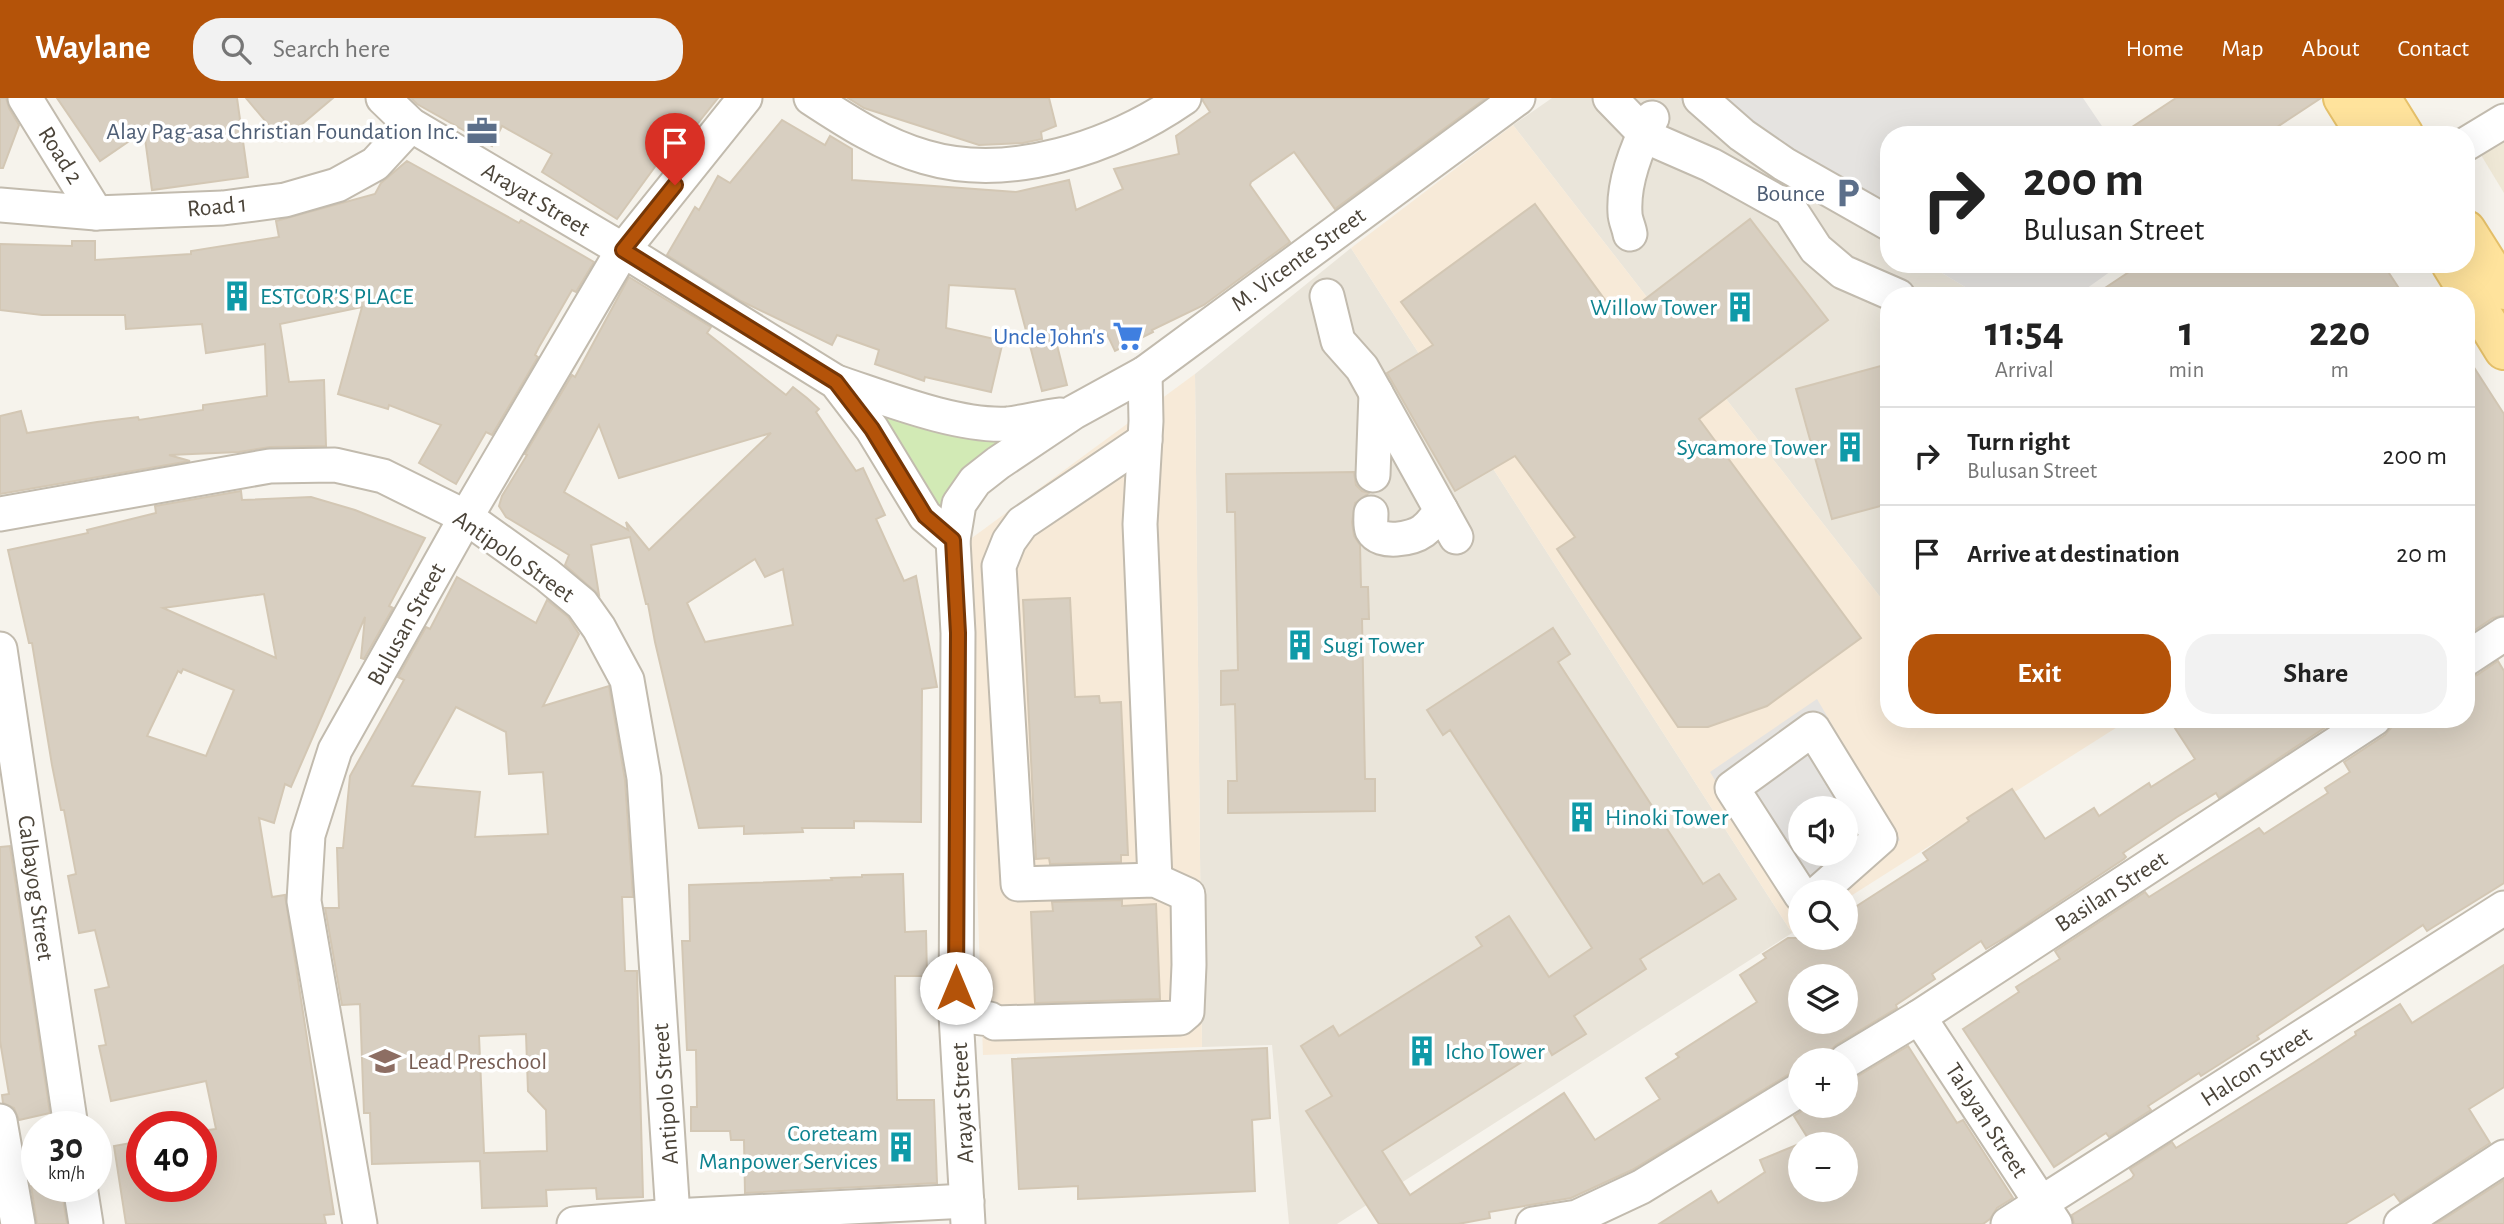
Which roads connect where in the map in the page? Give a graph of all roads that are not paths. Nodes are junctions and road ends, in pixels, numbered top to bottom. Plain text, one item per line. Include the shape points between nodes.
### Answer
1 (25, 98) edge
2 (383, 98) edge
3 (745, 98) edge
4 (811, 98) edge
5 (1184, 98) edge
6 (1518, 98) edge
7 (1610, 98) edge
8 (1700, 98) edge
9 (2343, 98) edge
10 (2381, 98) edge
11 (2504, 121) edge
12 (1650, 124) edge
13 (411, 125) junction
14 (2360, 126) edge
15 (2398, 126) edge
16 (2475, 139) edge
17 (0, 205) edge
18 (96, 213) junction
19 (1880, 218) edge
20 (1630, 234) dead end
21 (2475, 244) edge
22 (623, 250) junction
23 (1303, 256) junction
24 (1880, 288) edge
25 (2504, 290) edge
26 (2475, 303) edge
27 (2504, 350) edge
28 (1145, 373) junction
29 (1369, 380) junction
30 (836, 382) junction
31 (1074, 412) junction
32 (1145, 440) junction
33 (1373, 475) dead end
34 (1371, 513) dead end
35 (0, 514) edge
36 (466, 517) junction
37 (953, 540) junction
38 (2504, 634) edge
39 (0, 649) edge
40 (2475, 653) edge
41 (2360, 728) edge
42 (1156, 880) junction
43 (1791, 880) edge
44 (1833, 880) edge
45 (2504, 908) edge
46 (956, 1015) junction
47 (1919, 1017) junction
48 (1858, 1054) edge
49 (1788, 1097) edge
50 (69, 1111) edge
51 (0, 1121) edge
52 (2504, 1157) edge
53 (83, 1202) edge
54 (968, 1213) edge
55 (2048, 1213) edge
56 (673, 1216) junction
57 (18, 1224) edge
58 (86, 1224) edge
59 (359, 1224) edge
60 (575, 1224) edge
61 (1532, 1224) edge
62 (2008, 1224) edge
63 (2401, 1224) edge

1 - 18 street, Road 2
2 - 13 street, Arayat Street
3 - 22 street, Bulusan Street
4 - 5 street via 850,124 904,150 946,161 1004,166 1105,140
6 - 23 street, M. Vicente Street
7 - 12 street
8 - 19 street via 1784,164
9 - 14 main road
10 - 15 main road
11 - 16 street
12 - 20 street via 1626,191
12 - 24 street via 1790,209 1816,249 1843,272
13 - 18 street, Road 1 via 375,164 337,185 285,200 223,208
13 - 22 street, Arayat Street
17 - 18 street, Road 1
21 - 25 main road
22 - 30 street, Arayat Street
22 - 36 street, Bulusan Street
23 - 28 street, M. Vicente Street
23 - 29 street via 1327,296 1358,331
26 - 27 main road
28 - 31 street, M. Vicente Street
28 - 32 street
29 - 33 street
29 - 34 street via 1448,523 1390,539 1373,532
30 - 31 street, M. Vicente Street via 956,419 1006,424
30 - 37 street, Arayat Street via 872,429 925,516
31 - 37 street, M. Vicente Street via 975,481 959,504
32 - 42 street via 1140,524
32 - 42 street via 1022,523 999,566 1018,884
35 - 36 street, Antipolo Street via 270,466 335,465 383,476
36 - 56 street, Antipolo Street via 582,604 628,680 644,778
36 - 59 street, Bulusan Street via 335,750 308,835 304,901
37 - 46 street, Arayat Street via 958,633
38 - 40 street
39 - 50 street, Calbayog Street
41 - 47 street, Basilan Street
42 - 46 street via 1188,895 1187,1012 1180,1018 995,1023
43 - 44 street via 1732,788 1813,729 1880,838
45 - 55 street, Halcon Street
46 - 54 street, Arayat Street
47 - 48 street, Basilan Street
47 - 55 street, Talayan Street
49 - 61 street via 1641,1187 1577,1217
51 - 57 street
52 - 63 street
53 - 58 street
54 - 56 street
55 - 62 street, Halcon Street
56 - 60 street

